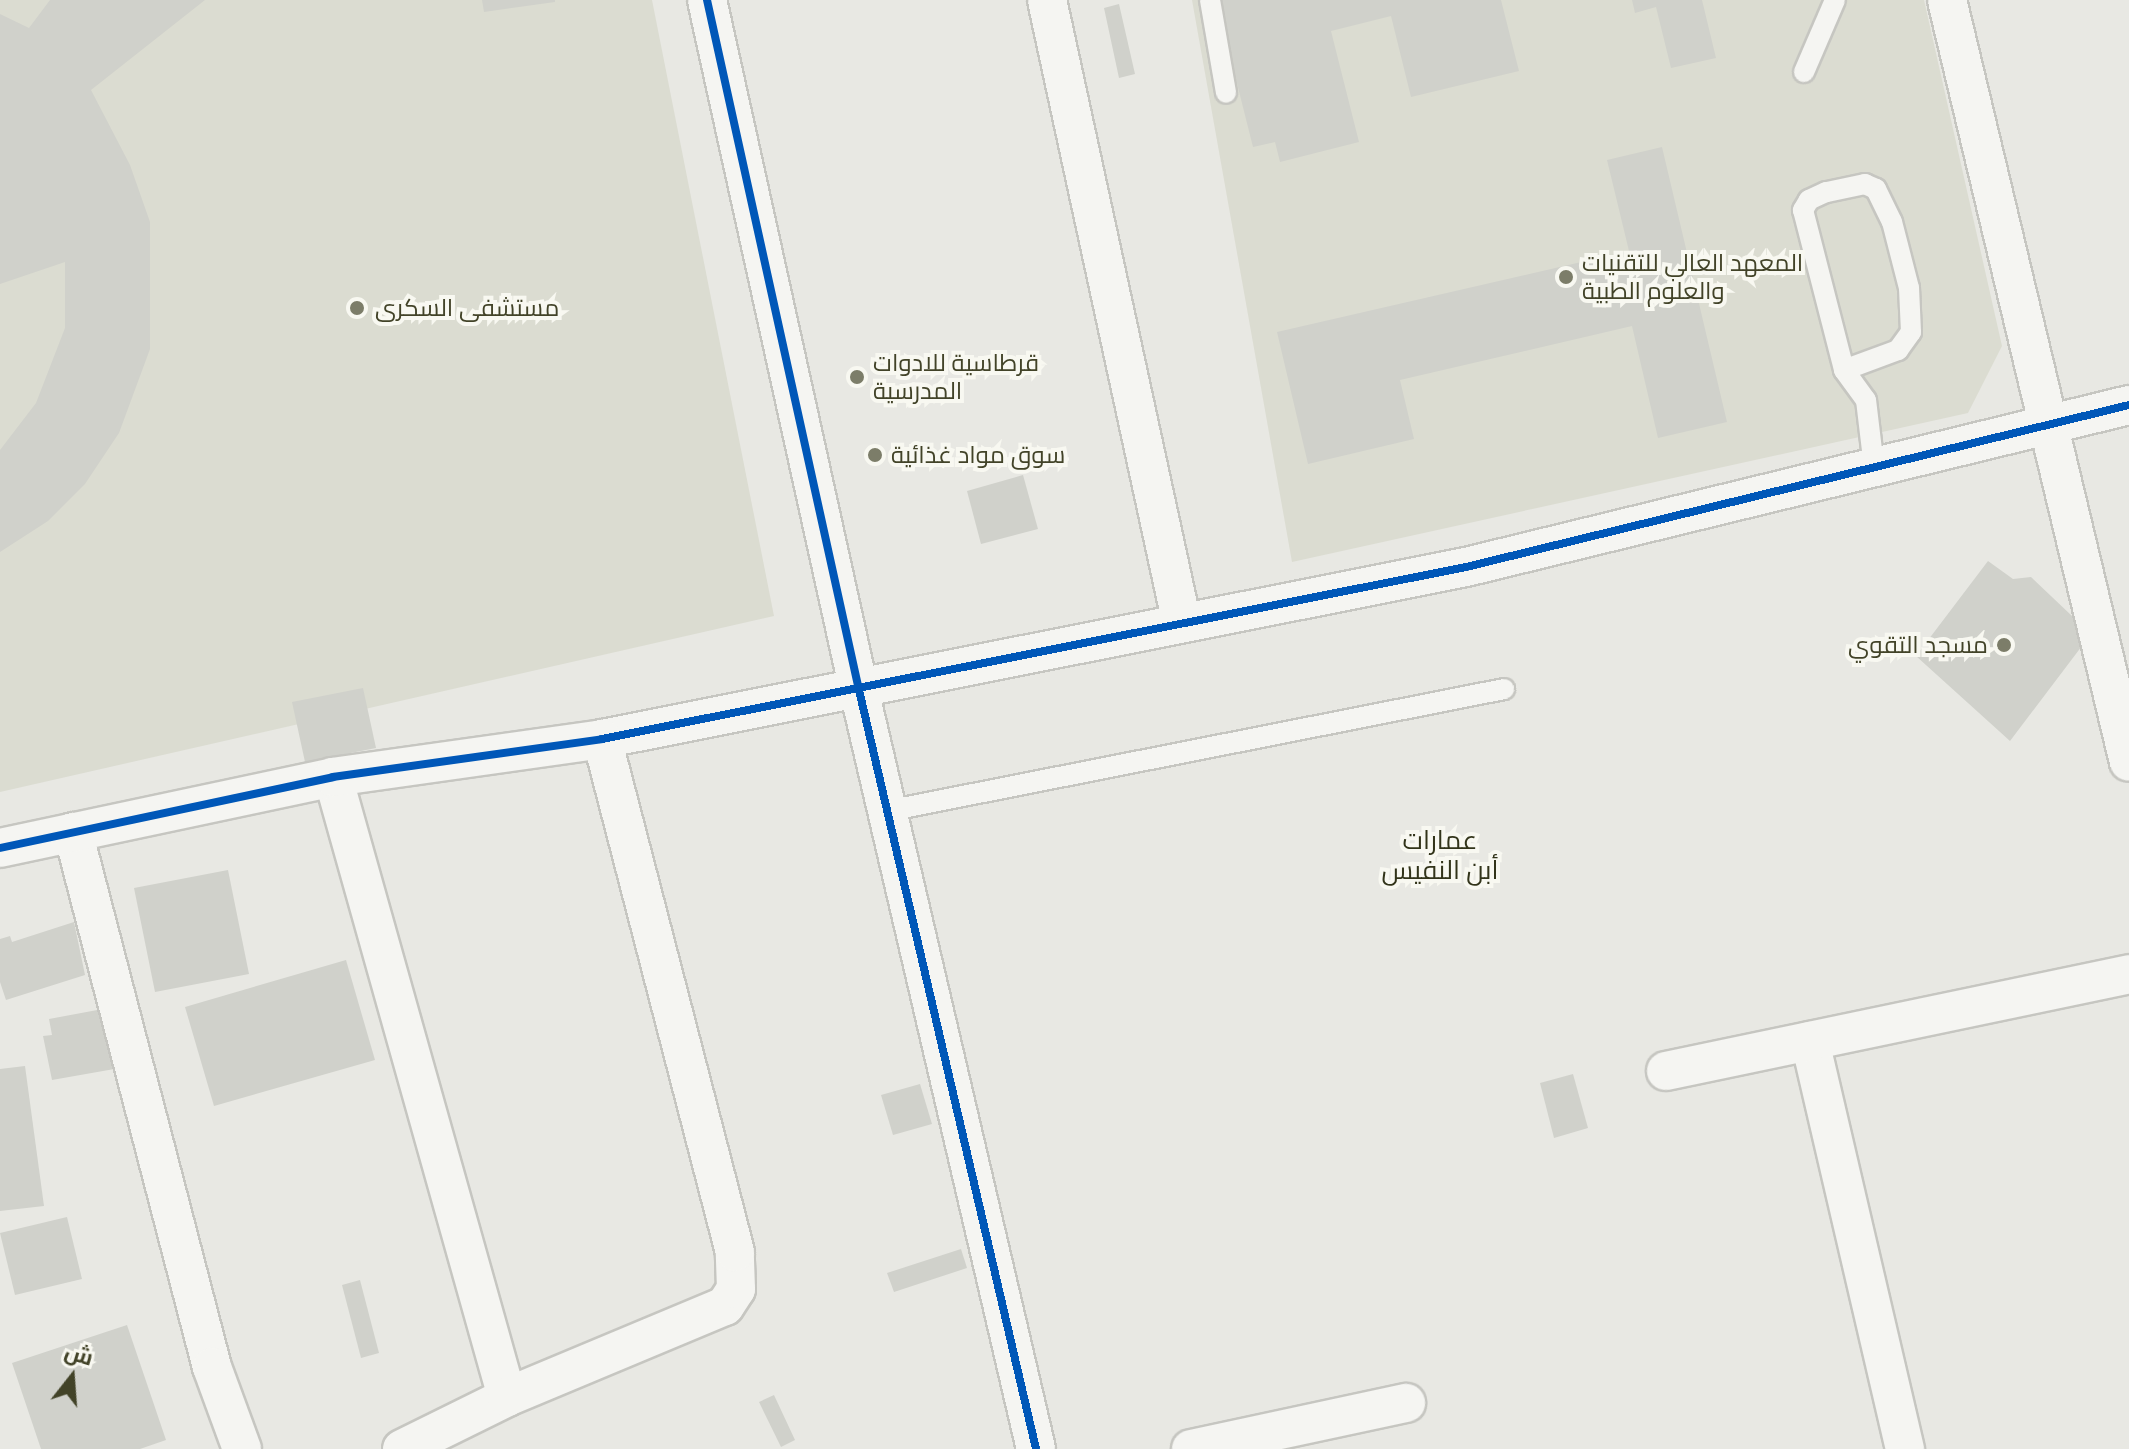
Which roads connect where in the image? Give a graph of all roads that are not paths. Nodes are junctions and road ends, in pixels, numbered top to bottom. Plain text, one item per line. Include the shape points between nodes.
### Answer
1 (707, 0) edge
2 (1047, 0) edge
3 (1210, 0) edge
4 (1835, 0) edge
5 (1947, 0) edge
6 (1804, 72) dead end
7 (1226, 93) dead end
8 (1844, 370) junction
9 (2129, 405) edge
10 (2051, 424) junction
11 (1874, 467) junction
12 (1182, 624) junction
13 (1504, 689) dead end
14 (859, 690) junction
15 (602, 739) junction
16 (2129, 762) edge
17 (333, 777) junction
18 (887, 811) junction
19 (73, 832) junction
20 (0, 848) edge
21 (2129, 974) edge
22 (1810, 1041) junction
23 (1666, 1071) dead end
24 (507, 1397) junction
25 (1406, 1403) dead end
26 (242, 1449) edge
27 (402, 1449) edge
28 (1036, 1449) edge
29 (1191, 1449) edge
30 (1905, 1449) edge

1 - 14 street
2 - 12 street
3 - 7 lane
4 - 6 lane
5 - 10 street
8 - 8 lane via 1803,210 1809,200 1826,192 1865,184 1876,189 1892,222 1909,288 1911,332 1898,350
8 - 11 lane via 1866,400
9 - 10 street
10 - 11 street
10 - 16 street
11 - 12 street via 1466,567
12 - 14 street
13 - 18 lane
14 - 15 street
14 - 18 street
15 - 17 street
15 - 24 street via 738,1280 725,1306
17 - 19 street
17 - 24 street
18 - 28 street
19 - 20 street
19 - 26 street via 212,1367
21 - 22 street
22 - 23 street
22 - 30 street
24 - 27 street
25 - 29 street

